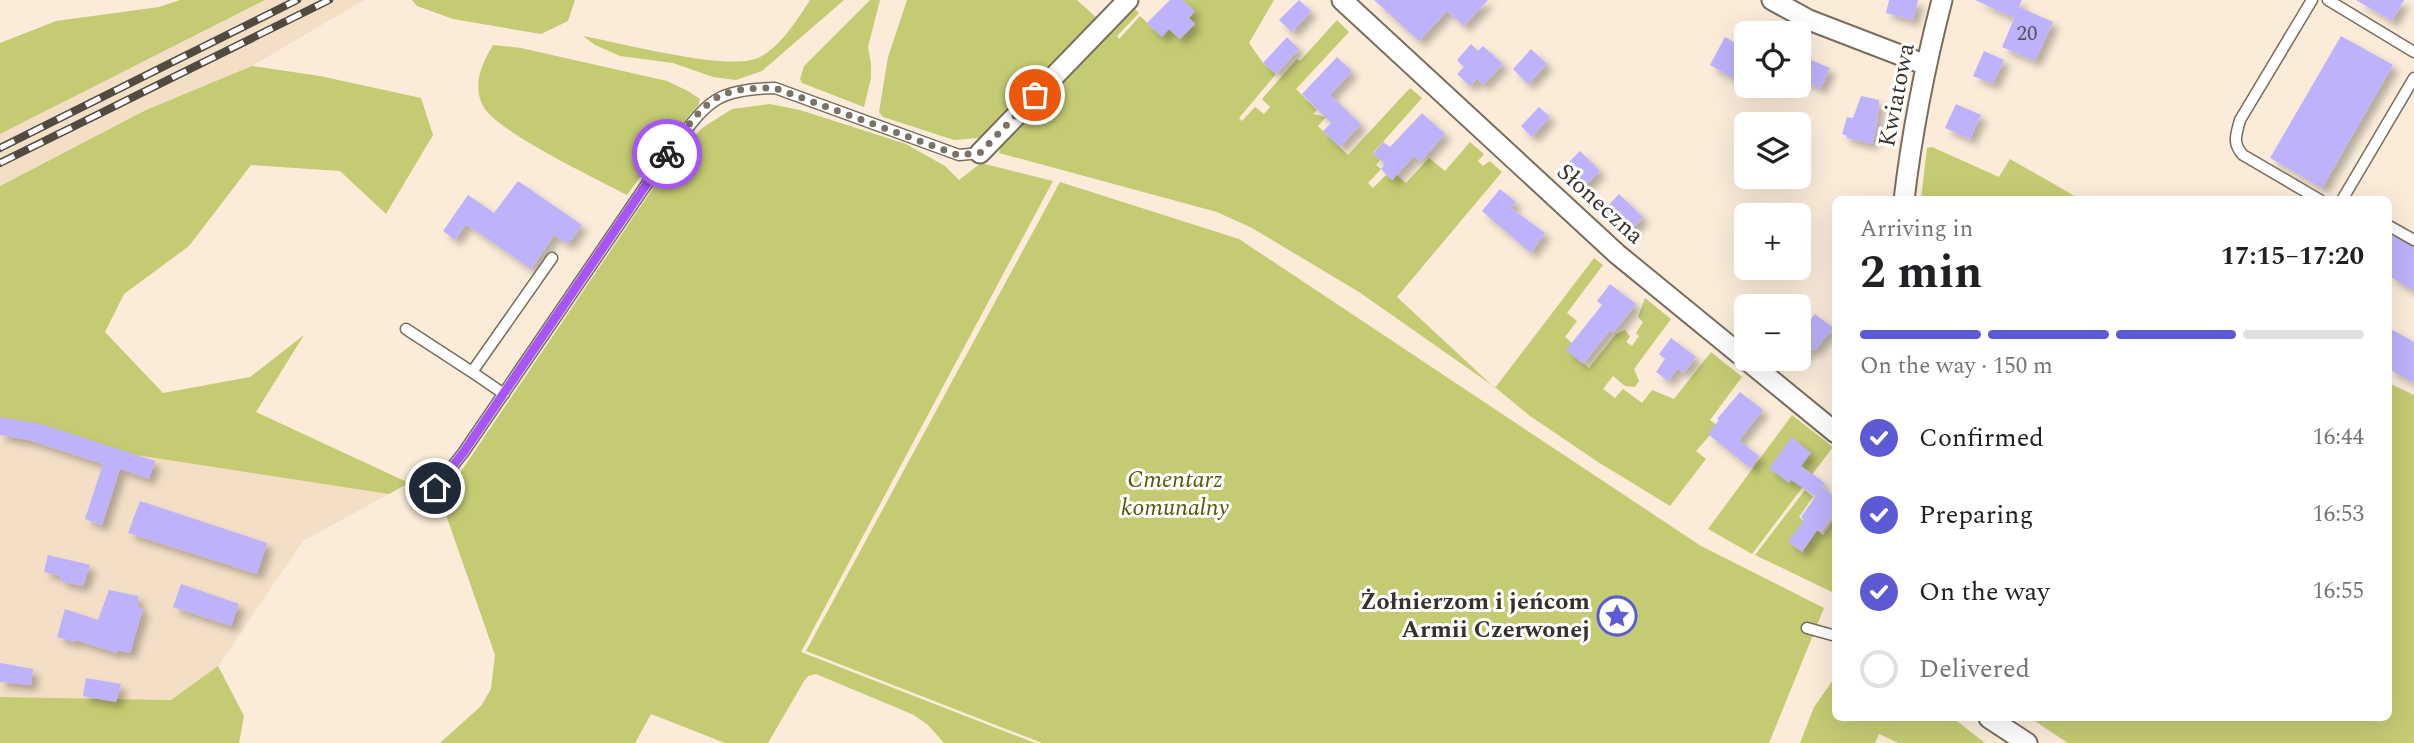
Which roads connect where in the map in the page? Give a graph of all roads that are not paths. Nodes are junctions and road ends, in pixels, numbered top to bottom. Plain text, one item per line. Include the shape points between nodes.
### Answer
1 (1128, 0) edge
2 (1342, 0) edge
3 (1772, 0) edge
4 (1942, 0) edge
5 (2312, 0) edge
6 (2328, 0) edge
7 (2414, 52) edge
8 (1926, 65) junction
9 (2414, 78) edge
10 (980, 153) joint
11 (1904, 196) edge
12 (2313, 196) edge
13 (2345, 196) edge
14 (2392, 228) edge
15 (2414, 240) edge
16 (552, 258) dead end
17 (406, 329) dead end
18 (472, 372) junction
19 (503, 394) junction
20 (1832, 430) edge
21 (435, 488) dead end
22 (1807, 628) dead end
23 (1832, 635) edge
24 (1993, 721) edge
25 (2026, 743) edge

1 - 10 street
2 - 20 street, Słoneczna via 1618,254
3 - 8 street via 1810,20
4 - 8 street, Kwiatowa
5 - 12 lane via 2240,120 2234,139 2243,155
6 - 7 lane
8 - 11 street, Kwiatowa
9 - 13 lane
10 - 19 lane via 958,155 775,88 751,88 718,97 670,150
14 - 15 lane
16 - 18 lane
17 - 18 lane
18 - 19 lane
19 - 21 lane
22 - 23 lane
24 - 25 street

